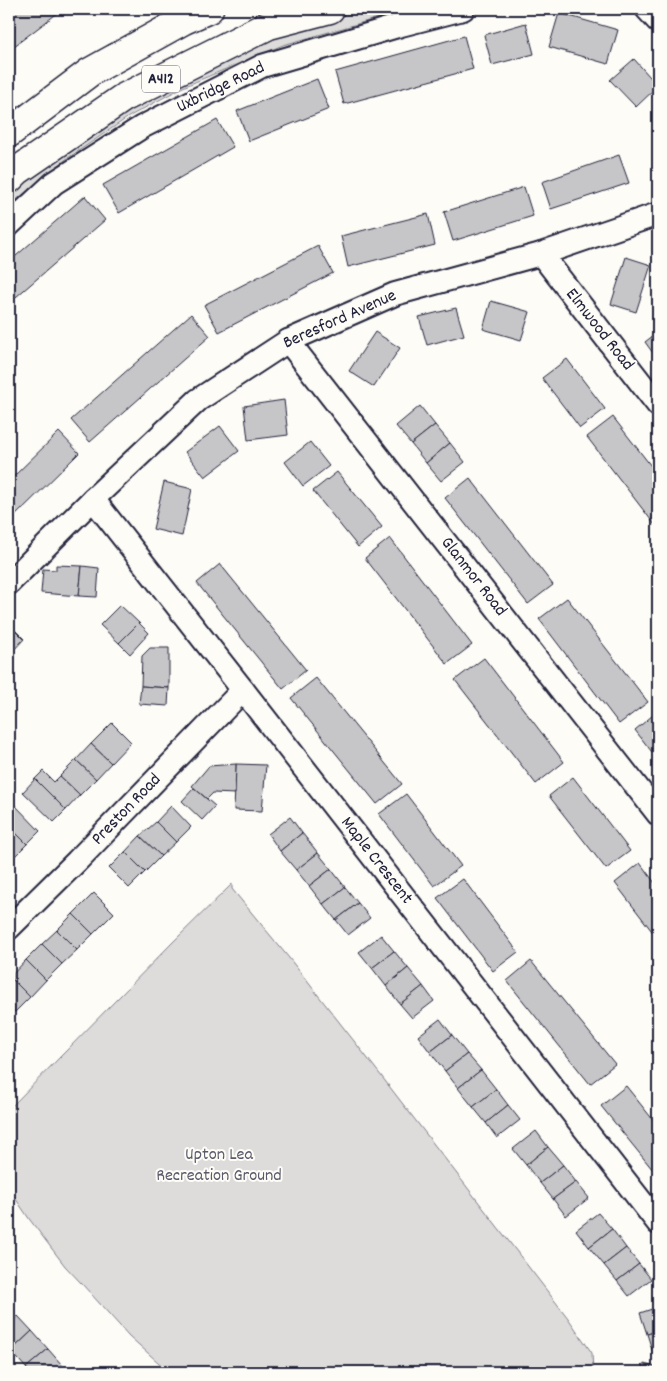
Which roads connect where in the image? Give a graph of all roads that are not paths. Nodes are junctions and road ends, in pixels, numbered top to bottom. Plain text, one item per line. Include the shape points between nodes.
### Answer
1 (209, 9) edge
2 (330, 9) edge
3 (463, 9) edge
4 (647, 9) edge
5 (658, 21) edge
6 (9, 133) edge
7 (9, 179) edge
8 (658, 214) edge
9 (9, 225) edge
10 (541, 254) junction
11 (288, 341) junction
12 (658, 406) edge
13 (93, 499) junction
14 (9, 583) edge
15 (243, 690) junction
16 (658, 814) edge
17 (9, 928) edge
18 (658, 1223) edge

1 - 6 main road, A412 via 90,72
2 - 7 main road, Uxbridge Road / A412 via 269,25 123,98
3 - 9 street, Uxbridge Road via 262,66 142,127 54,183
4 - 5 street
8 - 10 street, Beresford Avenue
10 - 11 street, Beresford Avenue via 395,294
10 - 12 street, Elmwood Road
11 - 13 street, Beresford Avenue via 198,400
11 - 16 street, Glanmor Road
13 - 14 street, Beresford Avenue
13 - 15 street, Maple Crescent
15 - 17 street, Preston Road
15 - 18 street, Maple Crescent

